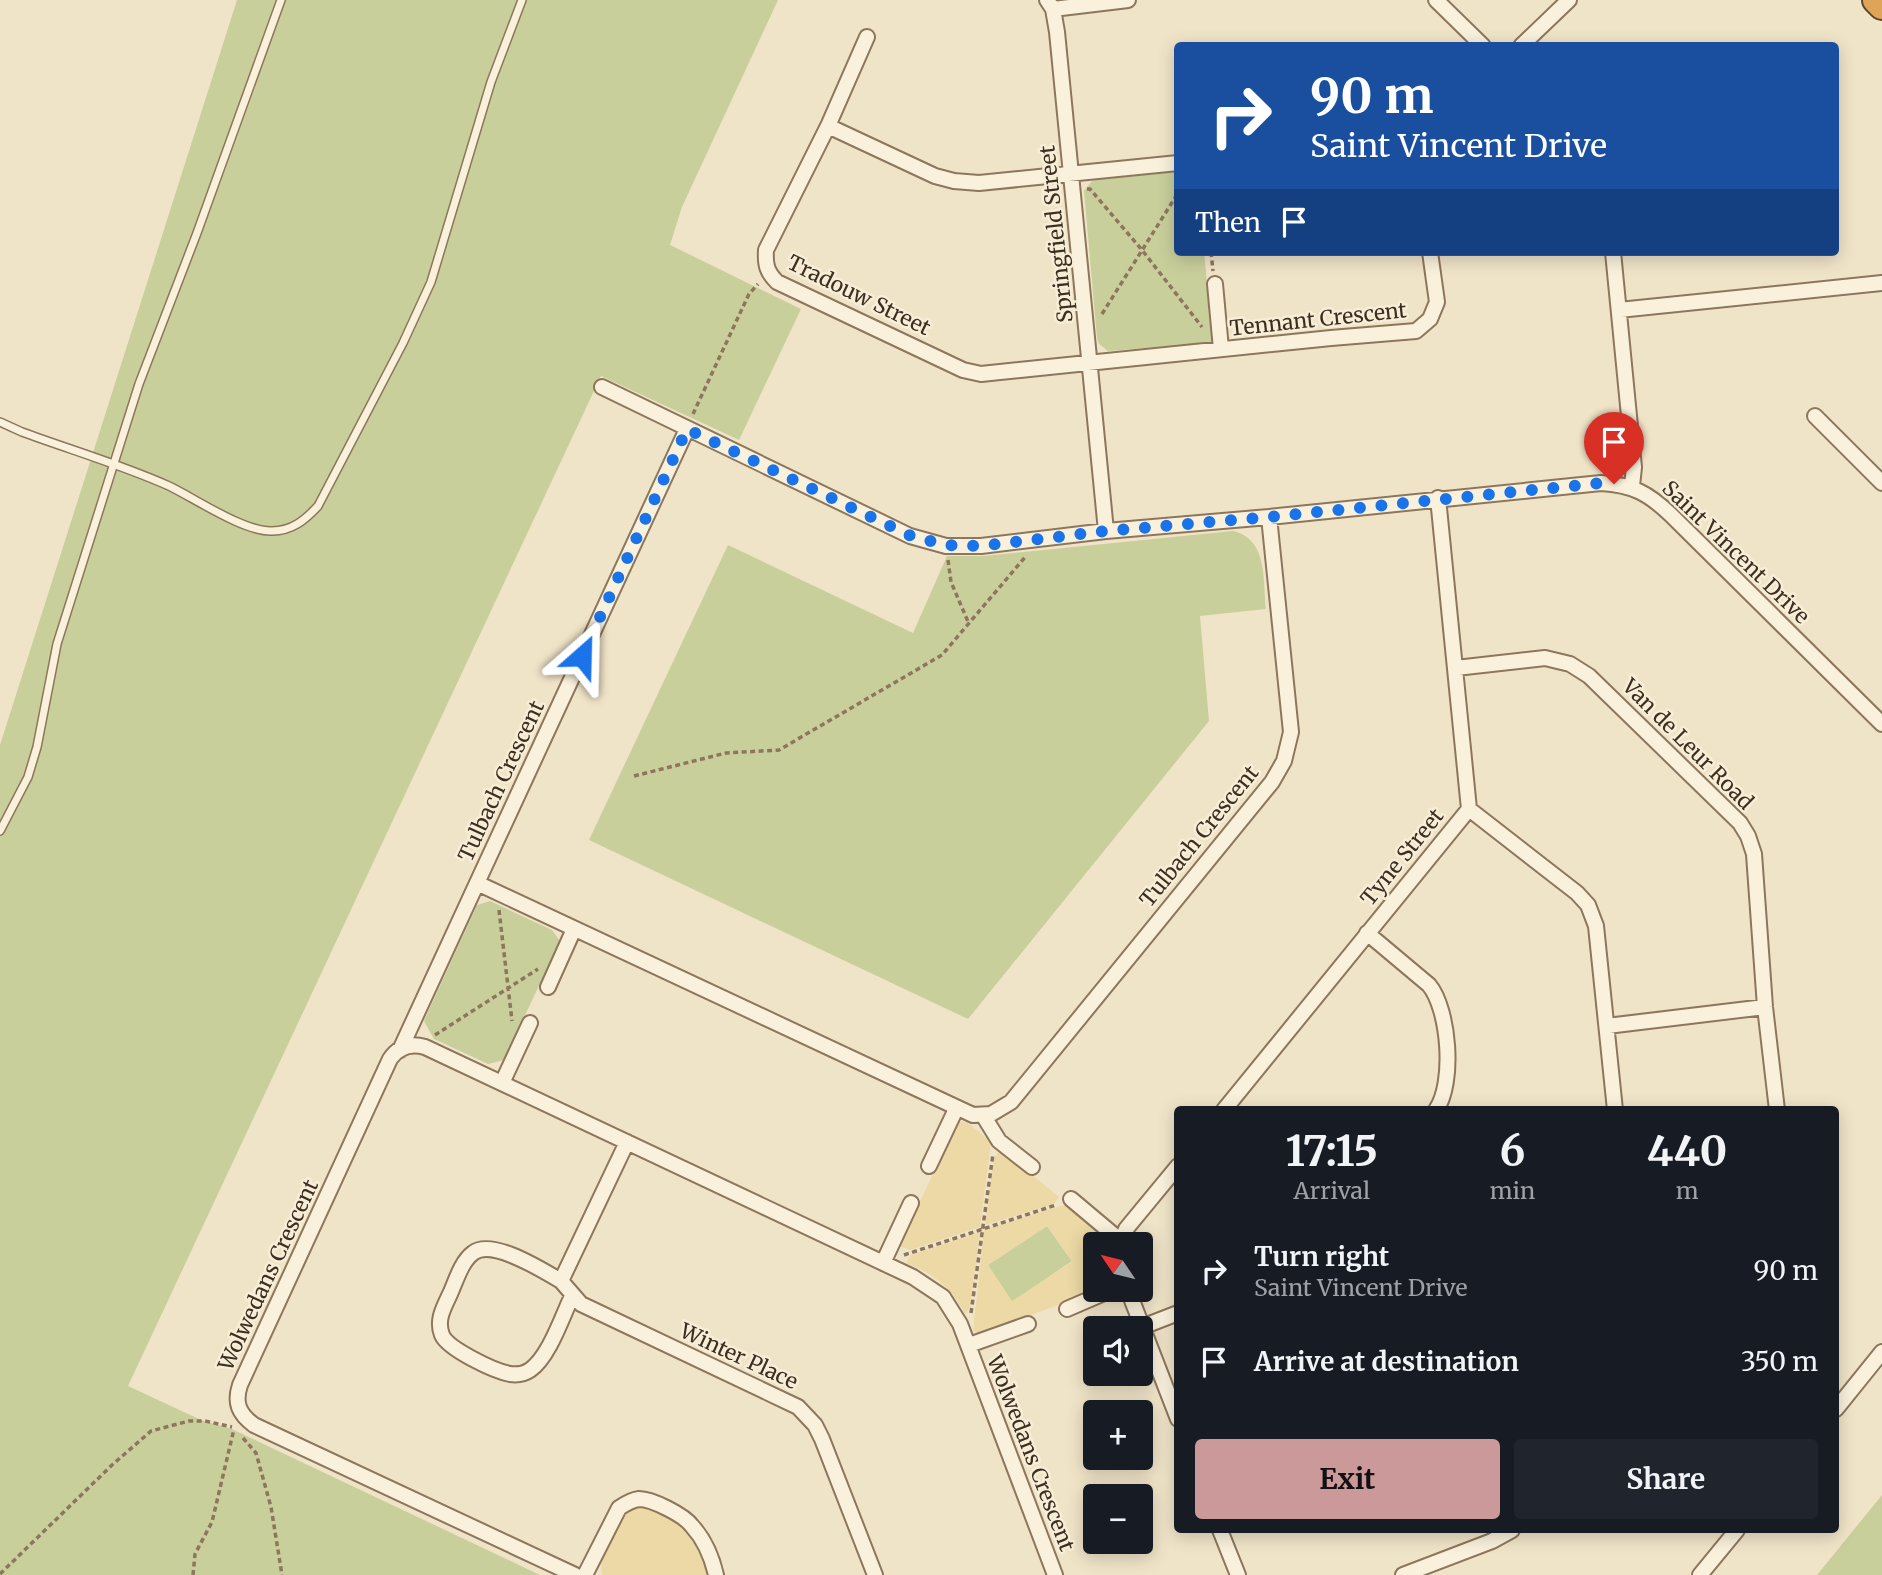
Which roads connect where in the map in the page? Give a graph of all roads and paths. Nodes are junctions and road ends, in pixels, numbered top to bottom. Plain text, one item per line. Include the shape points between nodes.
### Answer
1 (281, 0) edge
2 (522, 0) edge
3 (1128, 0) edge
4 (1436, 0) edge
5 (1569, 0) edge
6 (1876, 0) edge
7 (1050, 5) edge
8 (1882, 6) edge
9 (867, 37) dead end
10 (1479, 42) edge
11 (1525, 42) edge
12 (828, 126) junction
13 (1174, 163) edge
14 (1072, 174) junction
15 (1074, 191) junction
16 (1174, 199) edge
17 (1142, 250) junction
18 (1431, 256) edge
19 (1613, 256) edge
20 (769, 273) junction
21 (1882, 283) edge
22 (1215, 284) dead end
23 (1619, 310) junction
24 (1098, 320) dead end
25 (1221, 343) junction
26 (1089, 364) junction
27 (602, 387) dead end
28 (1815, 416) dead end
29 (0, 422) edge
30 (687, 429) junction
31 (114, 466) junction
32 (1882, 483) edge
33 (1632, 486) junction
34 (1438, 498) junction
35 (1269, 517) junction
36 (1106, 531) junction
37 (1041, 539) junction
38 (946, 545) junction
39 (969, 624) junction
40 (1456, 668) junction
41 (1882, 724) edge
42 (634, 776) dead end
43 (1469, 809) junction
44 (0, 831) edge
45 (477, 883) junction
46 (498, 894) junction
47 (574, 929) junction
48 (1367, 933) junction
49 (453, 935) joint
50 (563, 954) junction
51 (548, 987) dead end
52 (508, 988) junction
53 (1765, 1007) junction
54 (530, 1024) dead end
55 (1606, 1026) junction
56 (418, 1045) junction
57 (400, 1050) junction
58 (518, 1050) junction
59 (502, 1083) junction
60 (1227, 1106) edge
61 (1438, 1106) edge
62 (1615, 1106) edge
63 (1777, 1106) edge
64 (956, 1109) junction
65 (983, 1115) junction
66 (999, 1141) junction
67 (627, 1142) junction
68 (929, 1166) dead end
69 (1032, 1167) dead end
70 (1174, 1171) edge
71 (1071, 1199) joint
72 (911, 1203) dead end
73 (982, 1228) junction
74 (1109, 1232) edge
75 (1125, 1232) edge
76 (890, 1248) junction
77 (883, 1263) junction
78 (561, 1281) junction
79 (572, 1296) junction
80 (1083, 1301) edge
81 (1067, 1308) dead end
82 (1174, 1315) edge
83 (1153, 1323) edge
84 (960, 1324) junction
85 (1028, 1324) dead end
86 (969, 1345) junction
87 (1882, 1352) edge
88 (1153, 1355) edge
89 (1839, 1405) edge
90 (1174, 1409) edge
91 (234, 1427) junction
92 (1221, 1533) edge
93 (1507, 1533) edge
94 (1735, 1533) edge
95 (0, 1574) edge
96 (193, 1575) edge
97 (282, 1575) edge
98 (575, 1575) edge
99 (585, 1575) edge
100 (716, 1575) edge
101 (875, 1575) edge
102 (1055, 1575) edge
103 (1238, 1575) edge
104 (1403, 1575) edge
105 (1700, 1575) edge

1 - 31 lane via 143,372
2 - 31 lane via 491,82 431,282 318,506 290,528 253,529 167,485
3 - 7 street, Springfield Street
4 - 10 street
5 - 11 street
6 - 8 highway
7 - 14 street, Springfield Street
9 - 12 street, Tradouw Street
12 - 14 street via 954,181
12 - 20 street, Tradouw Street via 766,250
13 - 14 street
14 - 15 street, Springfield Street
15 - 17 path via 1090,188
15 - 26 street, Springfield Street
16 - 17 path
17 - 24 path
17 - 25 path via 1210,337
18 - 25 street, Tennant Crescent via 1437,302 1430,319 1416,331
19 - 23 street
20 - 26 street, Tradouw Street via 778,282 963,370 981,373
20 - 30 path via 748,294
21 - 23 street
22 - 25 street, Tennant Crescent
23 - 33 street
25 - 26 street, Tennant Crescent
26 - 36 street, Springfield Street
27 - 30 street, Saint Vincent Drive
28 - 32 street
29 - 31 lane
30 - 38 street, Saint Vincent Drive via 911,536
30 - 45 street, Tulbach Crescent
31 - 44 lane via 57,644 29,777
33 - 34 street, Saint Vincent Drive via 1601,483
33 - 41 street, Saint Vincent Drive via 1660,505
34 - 35 street, Saint Vincent Drive
34 - 40 street, Tyne Street
35 - 36 street, Saint Vincent Drive
35 - 65 street, Tulbach Crescent via 1291,732 1284,761 1272,782 1011,1102
36 - 37 street, Saint Vincent Drive
37 - 38 street, Saint Vincent Drive
37 - 39 path
38 - 39 path via 951,582
39 - 42 path via 942,655 779,750 726,753
40 - 43 street, Tyne Street
40 - 53 street, Van de Leur Road via 1545,658 1578,668 1740,823 1754,854
43 - 48 street, Tyne Street
43 - 55 street via 1588,905 1596,926
45 - 46 street, Tulbach Crescent
45 - 49 street, Tulbach Crescent
46 - 47 street, Tulbach Crescent
46 - 52 path
47 - 50 street
47 - 64 street, Tulbach Crescent
48 - 60 street, Tyne Street
48 - 61 street via 1437,995 1448,1073
49 - 57 street, Wolwedans Crescent
50 - 51 street
50 - 52 path
52 - 56 path
52 - 58 path
53 - 55 street
53 - 63 street, Van de Leur Road
54 - 58 street
55 - 62 street
56 - 57 street
56 - 59 street, Wolwedans Crescent
57 - 98 street, Wolwedans Crescent via 390,1059 240,1385 238,1407 254,1425
58 - 59 street
59 - 67 street, Wolwedans Crescent
64 - 65 street, Tulbach Crescent
64 - 68 street
65 - 66 street
66 - 69 street
66 - 73 path via 993,1153
67 - 77 street, Wolwedans Crescent
67 - 78 street
70 - 75 street
71 - 73 path
71 - 74 street
72 - 76 street
73 - 76 path via 904,1255
73 - 84 path via 970,1317
76 - 77 street
77 - 84 street, Wolwedans Crescent via 943,1297
78 - 79 street, Winter Place
78 - 79 street, Winter Place via 506,1253 480,1249 471,1254 459,1274 440,1316 441,1333 449,1345 502,1372 526,1373 543,1356
79 - 101 street, Winter Place via 798,1407 822,1439
80 - 81 street
82 - 83 street
84 - 86 street, Wolwedans Crescent
85 - 86 street, Wolwedans Crescent
86 - 102 street, Wolwedans Crescent
87 - 89 street
88 - 90 street
91 - 95 path via 190,1421 151,1431
91 - 96 path via 212,1522 195,1554
91 - 97 path via 256,1453
92 - 103 street
93 - 104 street
94 - 105 street
99 - 100 street via 619,1508 637,1499 687,1520 702,1540

